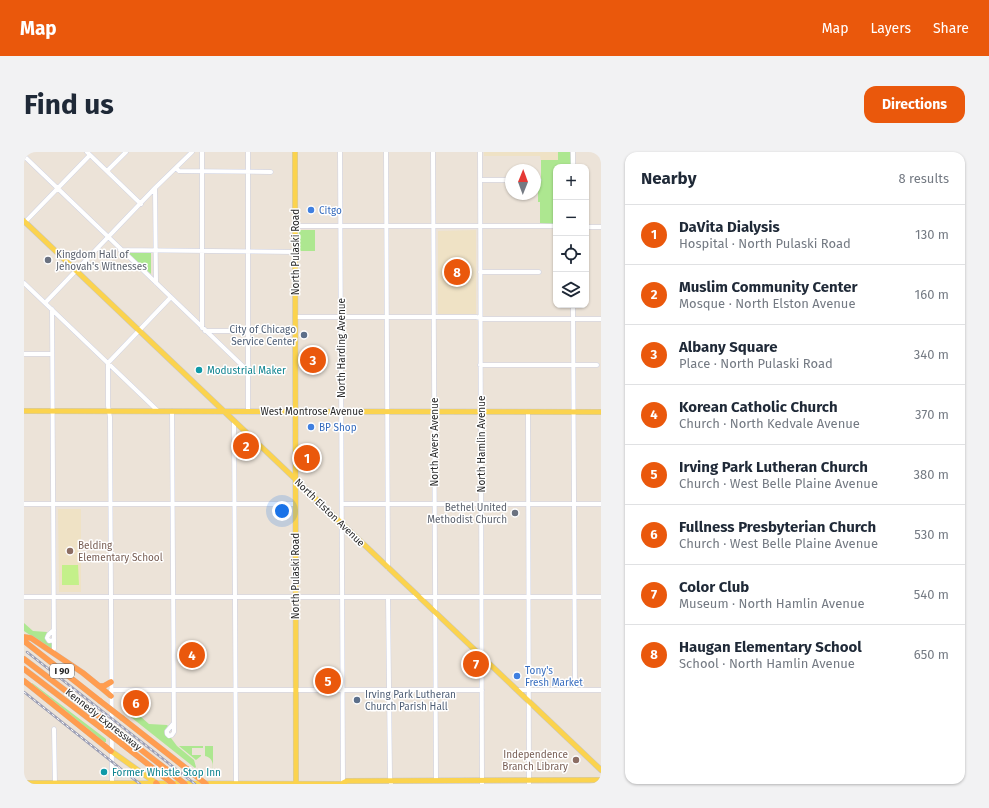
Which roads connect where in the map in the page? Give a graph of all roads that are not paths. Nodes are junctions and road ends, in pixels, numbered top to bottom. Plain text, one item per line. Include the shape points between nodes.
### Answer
1 (126, 152) edge
2 (192, 152) edge
3 (202, 152) edge
4 (248, 152) edge
5 (295, 152) edge
6 (340, 152) edge
7 (386, 152) edge
8 (433, 152) edge
9 (480, 152) edge
10 (573, 152) edge
11 (89, 154) edge
12 (24, 156) edge
13 (573, 164) edge
14 (176, 168) junction
15 (202, 171) junction
16 (107, 172) junction
17 (248, 172) junction
18 (271, 172) dead end
19 (480, 180) junction
20 (505, 180) edge
21 (58, 188) junction
22 (155, 188) junction
23 (141, 204) junction
24 (25, 222) edge
25 (295, 226) junction
26 (340, 226) junction
27 (387, 226) junction
28 (433, 226) junction
29 (480, 226) junction
30 (553, 226) edge
31 (589, 226) edge
32 (601, 227) edge
33 (108, 237) junction
34 (120, 250) junction
35 (156, 250) junction
36 (202, 250) junction
37 (248, 251) junction
38 (295, 252) junction
39 (76, 271) junction
40 (480, 272) junction
41 (539, 272) dead end
42 (24, 283) edge
43 (156, 283) junction
44 (171, 298) junction
45 (45, 303) junction
46 (573, 308) edge
47 (52, 309) junction
48 (295, 316) junction
49 (341, 316) junction
50 (387, 317) junction
51 (434, 317) junction
52 (480, 318) junction
53 (573, 319) junction
54 (601, 319) edge
55 (139, 330) junction
56 (204, 330) junction
57 (249, 331) junction
58 (295, 331) junction
59 (24, 354) edge
60 (52, 354) junction
61 (108, 363) junction
62 (480, 365) junction
63 (574, 365) junction
64 (597, 365) dead end
65 (249, 372) junction
66 (24, 411) edge
67 (52, 411) junction
68 (109, 411) junction
69 (158, 411) junction
70 (172, 411) junction
71 (224, 411) junction
72 (248, 411) junction
73 (295, 411) junction
74 (342, 411) junction
75 (388, 412) junction
76 (434, 412) junction
77 (481, 412) junction
78 (528, 412) junction
79 (574, 412) junction
80 (601, 412) edge
81 (234, 421) junction
82 (295, 479) junction
83 (24, 504) edge
84 (53, 504) junction
85 (110, 504) junction
86 (172, 504) junction
87 (234, 504) junction
88 (295, 504) junction
89 (342, 504) junction
90 (388, 504) junction
91 (435, 504) junction
92 (481, 504) junction
93 (528, 504) junction
94 (574, 504) junction
95 (601, 504) edge
96 (342, 524) junction
97 (388, 568) junction
98 (24, 597) edge
99 (54, 597) junction
100 (110, 597) junction
101 (173, 597) junction
102 (235, 597) junction
103 (296, 597) junction
104 (342, 597) junction
105 (388, 597) junction
106 (419, 597) junction
107 (435, 597) junction
108 (482, 597) junction
109 (528, 597) junction
110 (575, 597) junction
111 (601, 597) edge
112 (435, 612) junction
113 (54, 630) junction
114 (24, 637) edge
115 (54, 640) junction
116 (24, 641) edge
117 (54, 650) dead end
118 (24, 655) edge
119 (482, 656) junction
120 (24, 659) edge
121 (37, 669) junction
122 (24, 670) edge
123 (24, 681) edge
124 (111, 682) junction
125 (99, 686) junction
126 (111, 690) junction
127 (173, 690) junction
128 (235, 690) junction
129 (296, 690) junction
130 (343, 690) junction
131 (435, 690) junction
132 (482, 690) junction
133 (517, 690) junction
134 (529, 690) junction
135 (575, 690) junction
136 (601, 690) edge
137 (389, 691) junction
138 (111, 696) junction
139 (529, 702) junction
140 (173, 724) dead end
141 (54, 729) dead end
142 (112, 752) junction
143 (601, 770) edge
144 (601, 780) edge
145 (24, 782) edge
146 (391, 782) edge
147 (436, 782) edge
148 (482, 782) edge
149 (529, 782) edge
150 (55, 783) edge
151 (112, 783) edge
152 (122, 783) edge
153 (157, 783) edge
154 (173, 784) edge
155 (185, 784) edge
156 (206, 784) edge
157 (236, 784) edge
158 (296, 784) edge
159 (343, 784) edge

1 - 16 street
2 - 14 street
3 - 15 street
4 - 17 street
5 - 25 main road, North Pulaski Road
6 - 26 street, North Harding Avenue
7 - 27 street
8 - 28 street, North Avers Avenue
9 - 19 street, North Hamlin Avenue
10 - 13 street
11 - 16 street
11 - 21 street
12 - 21 street
14 - 15 street via 179,171
14 - 22 street
15 - 17 street
15 - 36 street
16 - 23 street
17 - 18 street
17 - 37 street
19 - 20 street
19 - 29 street, North Hamlin Avenue
21 - 24 street
21 - 33 street
22 - 23 street
22 - 35 street
23 - 33 street
24 - 39 main road, North Elston Avenue
25 - 26 street
25 - 38 main road, North Pulaski Road
26 - 27 street
26 - 49 street, North Harding Avenue
27 - 28 street
27 - 50 street
28 - 29 street
28 - 51 street, North Avers Avenue
29 - 30 street
29 - 40 street, North Hamlin Avenue
31 - 32 street
33 - 34 street
33 - 39 street
34 - 35 street
34 - 43 street
35 - 36 street
35 - 43 street
36 - 37 street
36 - 56 street
37 - 38 street
37 - 57 street
38 - 48 main road, North Pulaski Road
39 - 45 street
39 - 55 main road, North Elston Avenue
40 - 41 street
40 - 52 street, North Hamlin Avenue
42 - 45 street
43 - 44 street
44 - 55 street
44 - 56 street
45 - 47 street
46 - 53 street
47 - 60 street
47 - 61 street
48 - 49 street
48 - 58 main road, North Pulaski Road
49 - 50 street
49 - 74 street, North Harding Avenue
50 - 51 street
50 - 75 street
51 - 52 street
51 - 76 street, North Avers Avenue
52 - 53 street
52 - 62 street, North Hamlin Avenue
53 - 54 street
53 - 63 street
55 - 61 street
55 - 71 main road, North Elston Avenue
56 - 57 street
56 - 65 street
57 - 58 street
57 - 65 street
58 - 73 main road, North Pulaski Road
59 - 60 street
60 - 67 street
61 - 68 street
61 - 69 street
62 - 63 street
62 - 77 street, North Hamlin Avenue
63 - 64 street
63 - 79 street
65 - 72 street
66 - 67 main road, West Montrose Avenue
67 - 68 main road, West Montrose Avenue
67 - 84 street
68 - 69 main road, West Montrose Avenue
68 - 85 street
69 - 70 main road, West Montrose Avenue
70 - 71 main road, West Montrose Avenue
70 - 86 street
71 - 72 main road, West Montrose Avenue
71 - 81 main road, North Elston Avenue
72 - 73 main road, West Montrose Avenue
73 - 74 main road, West Montrose Avenue
73 - 82 main road, North Pulaski Road
74 - 75 main road, West Montrose Avenue
74 - 89 street, North Harding Avenue
75 - 76 main road, West Montrose Avenue
75 - 90 street
76 - 77 main road, West Montrose Avenue
76 - 91 street, North Avers Avenue
77 - 78 main road, West Montrose Avenue
77 - 92 street, North Hamlin Avenue
78 - 79 main road, West Montrose Avenue
78 - 93 street
79 - 80 main road, West Montrose Avenue
79 - 94 street
81 - 82 main road, North Elston Avenue
81 - 87 street
82 - 88 main road, North Pulaski Road
82 - 96 main road, North Elston Avenue
83 - 84 street
84 - 85 street
84 - 99 street
85 - 86 street
85 - 100 street
86 - 87 street
86 - 101 street
87 - 88 street
87 - 102 street
88 - 103 main road, North Pulaski Road
89 - 90 street
89 - 96 street, North Harding Avenue
90 - 91 street
90 - 97 street
91 - 92 street
91 - 107 street, North Avers Avenue
92 - 93 street
92 - 108 street, North Hamlin Avenue
93 - 94 street
93 - 109 street
94 - 95 street
94 - 110 street
96 - 97 main road, North Elston Avenue
96 - 104 street, North Harding Avenue
97 - 106 main road, North Elston Avenue
98 - 99 street
99 - 100 street
99 - 113 street
100 - 101 street
100 - 124 street
101 - 102 street
101 - 127 street
102 - 103 street
102 - 128 street
103 - 104 street
103 - 129 main road, North Pulaski Road
104 - 105 street
104 - 130 street, North Harding Avenue
105 - 106 street
105 - 137 street
106 - 107 street
106 - 112 main road, North Elston Avenue
107 - 108 street
107 - 112 street, North Avers Avenue
108 - 109 street
108 - 119 street, North Hamlin Avenue
109 - 110 street
109 - 134 street
110 - 111 street
110 - 135 street
112 - 119 main road, North Elston Avenue
112 - 131 street, North Avers Avenue
113 - 115 street
113 - 115 street via 47,636 49,640
114 - 125 highway via 31,638
115 - 117 street
116 - 156 highway, Kennedy Expressway / I 90, bridge
118 - 121 highway, I 90
119 - 132 street, North Hamlin Avenue
119 - 133 main road, North Elston Avenue
120 - 121 highway, I 90
121 - 155 highway, I 90, bridge
122 - 154 highway, Kennedy Expressway / I 90, bridge
123 - 142 highway
124 - 125 highway
124 - 126 street
125 - 138 highway
126 - 127 street
126 - 138 street
127 - 128 street
127 - 140 street
128 - 129 street
128 - 157 street
129 - 130 street
129 - 158 main road, North Pulaski Road
130 - 137 street
130 - 159 street, North Harding Avenue
131 - 132 street
131 - 137 street
131 - 147 street, North Avers Avenue
132 - 148 street, North Hamlin Avenue
133 - 134 street
133 - 139 main road, North Elston Avenue
134 - 135 street
134 - 139 street
135 - 136 street
137 - 146 street
138 - 142 street
139 - 143 main road, North Elston Avenue
139 - 149 street
141 - 150 street
142 - 151 street
142 - 153 main road
144 - 149 main road
145 - 150 main road
146 - 147 main road
146 - 159 main road via 347,781
147 - 148 main road
148 - 149 main road
150 - 151 main road
151 - 152 main road
152 - 153 main road
153 - 157 main road
157 - 158 main road
158 - 159 main road

